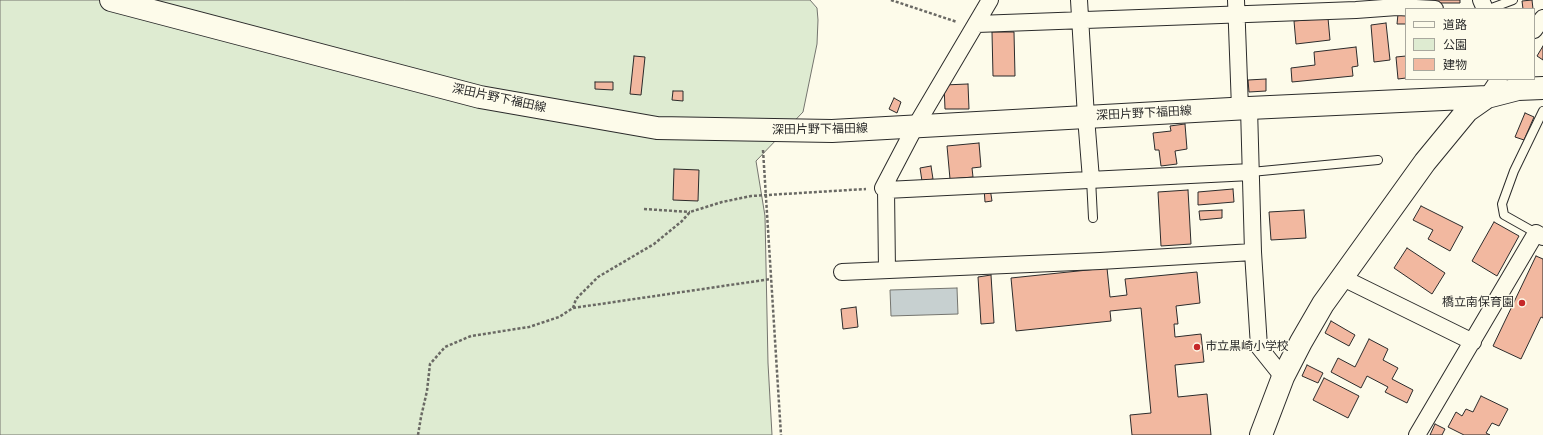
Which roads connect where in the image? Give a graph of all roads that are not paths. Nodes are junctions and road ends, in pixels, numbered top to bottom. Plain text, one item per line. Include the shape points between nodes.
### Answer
1 (111, 0) edge
2 (990, 0) edge
3 (1080, 0) edge
4 (1512, 0) edge
5 (1237, 7) edge
6 (1416, 8) edge
7 (1492, 8) edge
8 (1543, 18) edge
9 (1080, 19) junction
10 (975, 26) junction
11 (1535, 29) edge
12 (1498, 80) edge
13 (1543, 88) edge
14 (1487, 97) junction
15 (1245, 108) junction
16 (1543, 111) edge
17 (1086, 117) junction
18 (915, 127) junction
19 (1378, 160) dead end
20 (1251, 172) junction
21 (1091, 179) junction
22 (885, 189) junction
23 (1093, 218) dead end
24 (1539, 235) edge
25 (1252, 252) junction
26 (887, 270) junction
27 (842, 272) dead end
28 (1341, 277) junction
29 (1473, 342) junction
30 (1283, 377) junction
31 (1263, 435) edge
32 (1417, 435) edge

1 - 18 main road, 深田片野下福田線 via 480,97 657,128 832,131
2 - 10 street
3 - 9 street
4 - 7 lane
5 - 6 street via 1356,10
5 - 9 street
5 - 15 street
8 - 11 street
9 - 10 street
9 - 17 street
10 - 18 street
12 - 14 street
13 - 14 main road, 深田片野下福田線 via 1518,89
14 - 15 main road, 深田片野下福田線
14 - 28 main road via 1467,111 1425,162
15 - 17 main road, 深田片野下福田線
15 - 20 street
16 - 24 lane via 1514,171 1502,204 1504,216
17 - 18 main road, 深田片野下福田線
17 - 21 street
18 - 22 street
19 - 20 lane
20 - 21 street
20 - 25 street
21 - 22 street
21 - 23 lane
22 - 26 street
24 - 29 street
25 - 26 street
25 - 30 street via 1259,347
26 - 27 street
28 - 29 street
28 - 30 main road via 1308,329
29 - 32 street
30 - 31 main road

